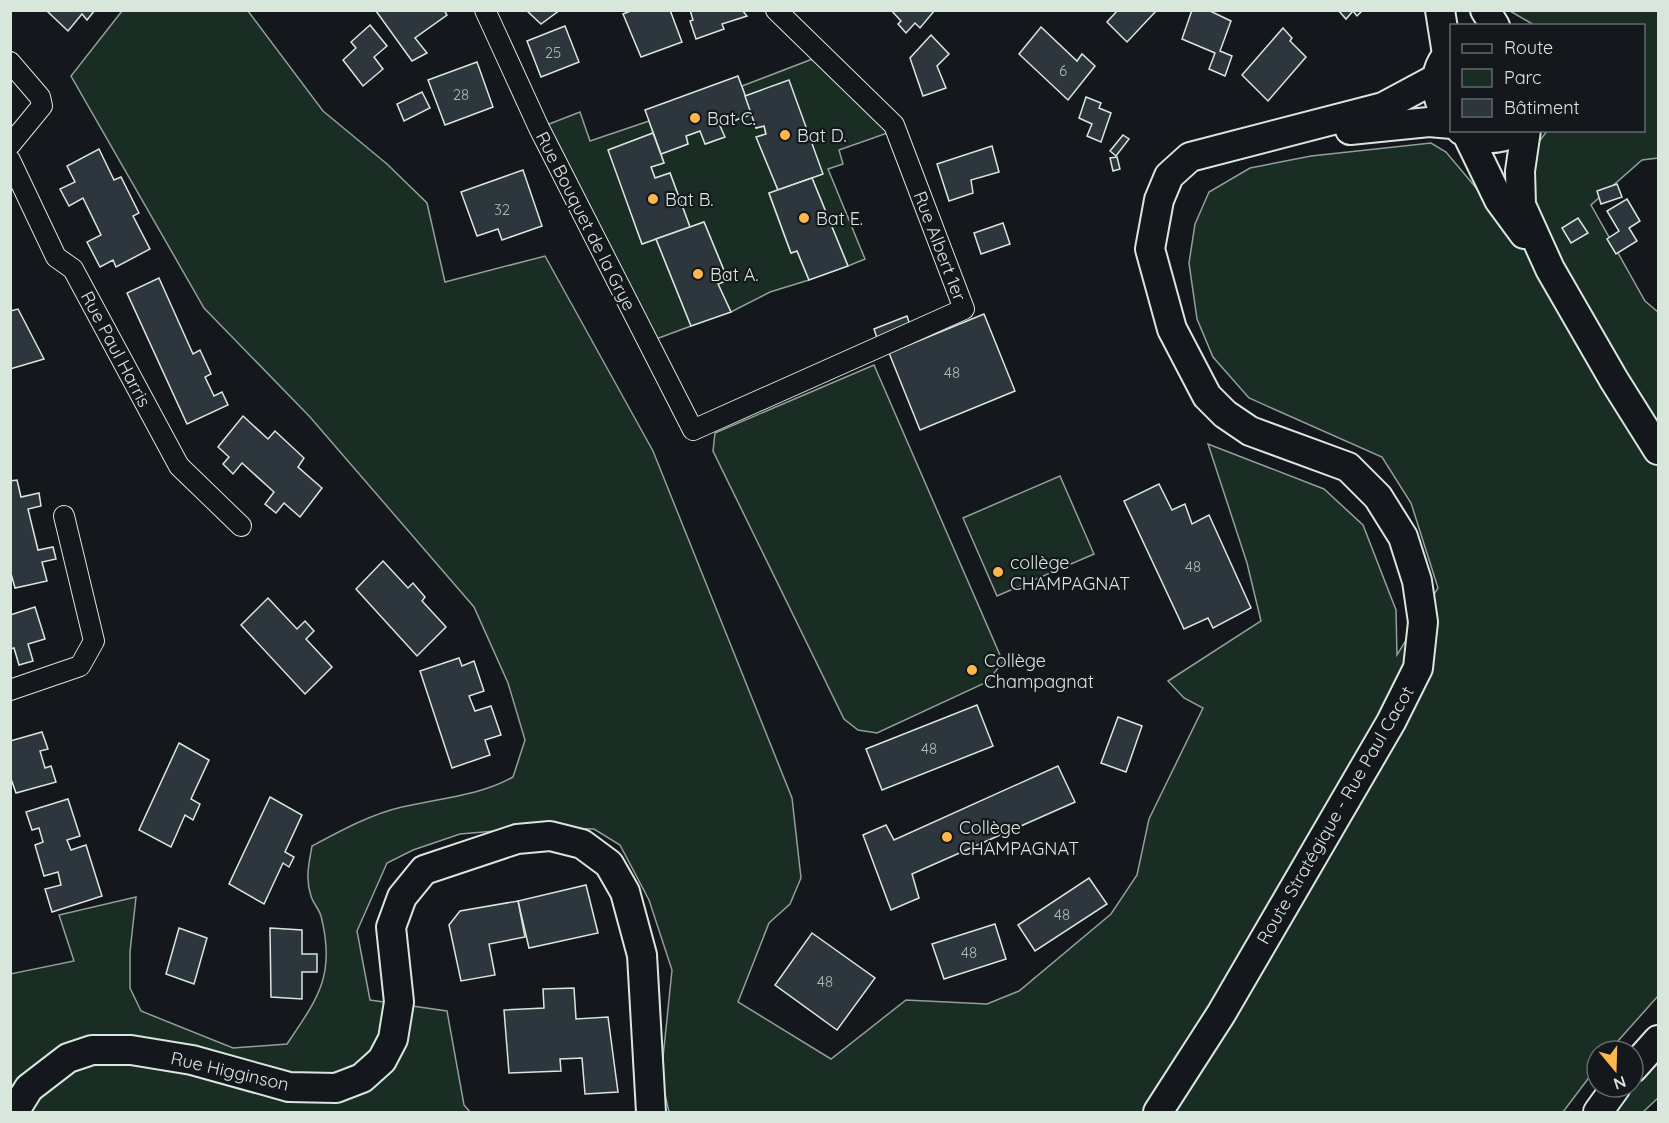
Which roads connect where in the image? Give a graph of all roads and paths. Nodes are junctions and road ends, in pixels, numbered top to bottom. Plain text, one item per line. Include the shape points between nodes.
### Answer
1 (485, 10) edge
2 (776, 10) edge
3 (1440, 10) edge
4 (1485, 10) edge
5 (1494, 24) edge
6 (1445, 60) edge
7 (10, 62) edge
8 (1450, 120) edge
9 (1450, 126) edge
10 (1460, 132) edge
11 (1467, 132) edge
12 (1512, 132) edge
13 (1526, 132) edge
14 (1258, 140) junction
15 (10, 145) edge
16 (10, 160) edge
17 (1550, 269) junction
18 (693, 430) joint
19 (1659, 450) edge
20 (64, 516) dead end
21 (241, 526) dead end
22 (10, 690) edge
23 (1659, 1040) edge
24 (1645, 1055) edge
25 (1608, 1099) edge
26 (14, 1113) edge
27 (651, 1113) edge
28 (1158, 1113) edge
29 (1598, 1113) edge

1 - 18 street, Rue Bouquet de la Grye via 539,128
2 - 18 street, Rue Albert 1er via 894,125 964,309
3 - 6 street
4 - 5 street
6 - 8 street via 1437,94 1442,111
6 - 14 street, Route Stratégique - Rue Paul Cacot via 1383,107
7 - 15 street via 40,97 42,106
9 - 14 street, Route Stratégique - Rue Paul Cacot via 1429,122
10 - 17 street via 1498,200
11 - 12 street, Route Stratégique - Rue Paul Cacot via 1483,139
13 - 17 street via 1520,171 1521,205
14 - 28 street, Route Stratégique - Rue Paul Cacot via 1190,157 1170,176 1159,200 1150,249 1172,329 1207,396 1225,414 1250,431 1348,467 1378,497 1404,537 1417,581 1423,622 1418,668 1390,722 1221,1014
16 - 21 street, Rue Paul Harris via 56,256 73,269 179,466
17 - 19 street
20 - 22 street via 94,641 80,666
23 - 24 street
25 - 29 street
26 - 27 street, Rue Higginson via 29,1088 68,1058 92,1050 131,1050 192,1060 290,1087 336,1088 362,1078 382,1060 393,1039 399,1002 391,927 402,897 424,870 517,839 550,836 582,844 609,864 625,892 642,955

